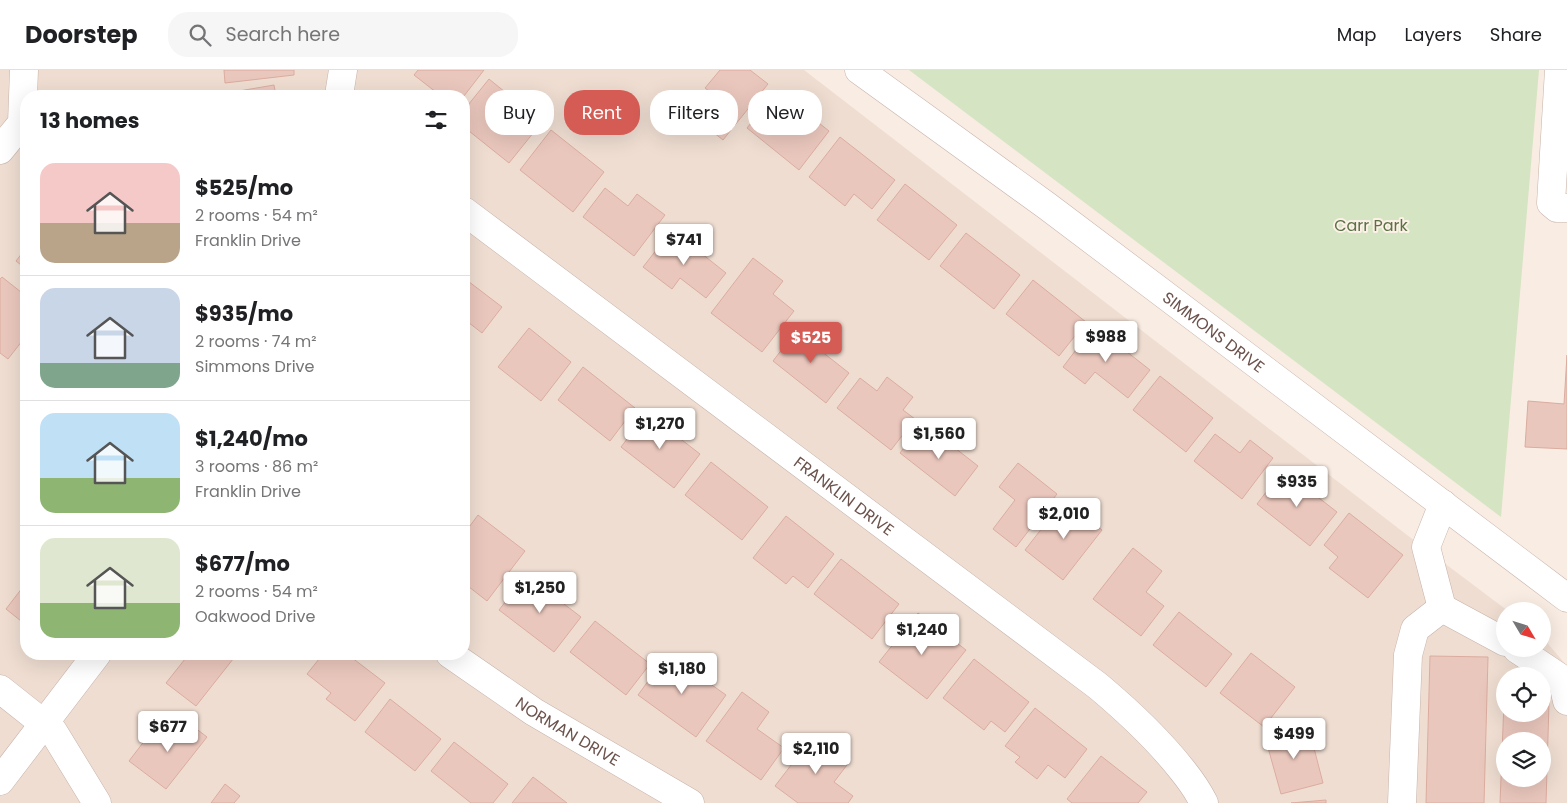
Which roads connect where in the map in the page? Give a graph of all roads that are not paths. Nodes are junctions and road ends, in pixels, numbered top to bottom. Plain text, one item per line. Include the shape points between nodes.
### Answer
1 (24, 70) edge
2 (343, 70) edge
3 (858, 70) edge
4 (1561, 84) edge
5 (23, 90) edge
6 (340, 90) edge
7 (20, 125) edge
8 (0, 150) edge
9 (1567, 208) edge
10 (470, 216) edge
11 (1443, 504) junction
12 (1567, 598) edge
13 (1442, 608) junction
14 (1496, 637) edge
15 (1530, 658) edge
16 (92, 660) edge
17 (459, 660) edge
18 (0, 689) edge
19 (1567, 701) edge
20 (43, 724) junction
21 (0, 780) edge
22 (97, 803) edge
23 (690, 803) edge
24 (1204, 803) edge
25 (1402, 803) edge

1 - 5 street
2 - 6 street
3 - 11 street, SIMMONS DRIVE via 1047,206
4 - 9 street via 1551,203 1557,208
7 - 8 street
10 - 24 street, FRANKLIN DRIVE via 1098,686 1136,719 1174,759
11 - 12 street, SIMMONS DRIVE
11 - 13 street via 1426,547
13 - 14 street
13 - 25 street via 1415,630 1408,655
15 - 19 street via 1562,679
16 - 20 street
17 - 23 street, NORMAN DRIVE via 534,712
18 - 20 street
20 - 21 street
20 - 22 street via 53,732

